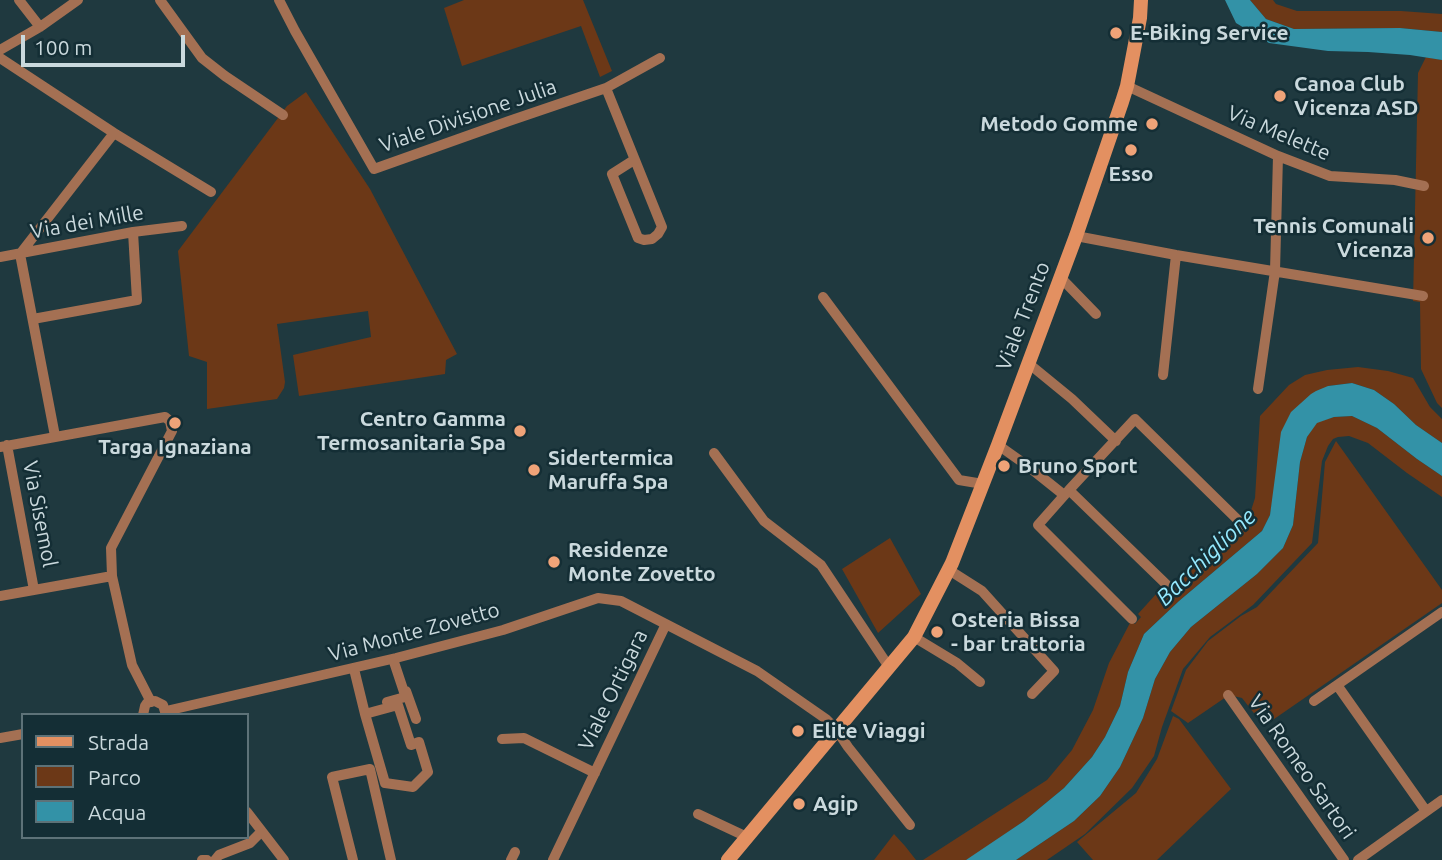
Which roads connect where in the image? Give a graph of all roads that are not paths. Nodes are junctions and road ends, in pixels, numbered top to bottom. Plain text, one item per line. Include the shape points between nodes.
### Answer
1 (19, 0) edge
2 (78, 0) edge
3 (160, 0) edge
4 (279, 0) edge
5 (1141, 0) edge
6 (40, 27) junction
7 (0, 50) edge
8 (0, 58) edge
9 (660, 58) dead end
10 (1127, 86) junction
11 (606, 88) junction
12 (283, 114) dead end
13 (114, 133) junction
14 (1278, 156) junction
15 (634, 160) junction
16 (1424, 186) dead end
17 (211, 192) dead end
18 (181, 226) dead end
19 (133, 232) junction
20 (1076, 236) junction
21 (20, 254) junction
22 (1176, 255) junction
23 (0, 257) edge
24 (1275, 271) junction
25 (1060, 278) junction
26 (1423, 296) dead end
27 (823, 297) dead end
28 (1096, 314) dead end
29 (33, 319) junction
30 (1028, 363) junction
31 (1163, 375) dead end
32 (1258, 388) dead end
33 (55, 436) junction
34 (1116, 441) junction
35 (998, 445) junction
36 (4, 446) edge
37 (714, 453) dead end
38 (983, 484) junction
39 (1066, 492) junction
40 (1243, 525) dead end
41 (948, 570) junction
42 (112, 576) junction
43 (1169, 587) dead end
44 (34, 590) junction
45 (0, 596) edge
46 (1442, 612) edge
47 (1132, 619) dead end
48 (666, 624) junction
49 (914, 637) junction
50 (395, 658) junction
51 (889, 667) junction
52 (354, 668) junction
53 (979, 682) dead end
54 (1337, 685) junction
55 (1032, 694) dead end
56 (1228, 695) dead end
57 (1314, 701) dead end
58 (151, 702) junction
59 (189, 710) edge
60 (365, 711) junction
61 (143, 713) edge
62 (166, 713) edge
63 (415, 719) dead end
64 (836, 729) junction
65 (21, 734) edge
66 (0, 738) edge
67 (502, 739) dead end
68 (595, 773) junction
69 (1442, 800) edge
70 (1426, 811) junction
71 (248, 814) edge
72 (698, 814) dead end
73 (910, 825) dead end
74 (261, 832) junction
75 (747, 838) junction
76 (215, 860) edge
77 (284, 860) edge
78 (353, 860) edge
79 (391, 860) edge
80 (553, 860) edge
81 (728, 860) edge
82 (1344, 860) edge
83 (1358, 860) edge

1 - 6 street
2 - 6 street
3 - 12 street via 202,58
4 - 11 street, Viale Divisione Julia via 374,169
5 - 10 main road, Viale Trento
6 - 7 street
8 - 13 street
9 - 11 street
10 - 14 street, Via Melette
10 - 20 main road, Viale Trento
11 - 15 street
13 - 17 street
13 - 21 street
14 - 16 street, Via Melette via 1330,176
14 - 24 street
15 - 15 street via 663,227 652,239 638,238 612,174
18 - 19 street, Via dei Mille
19 - 21 street, Via dei Mille
19 - 29 street via 137,300
20 - 22 street
20 - 25 main road, Viale Trento
21 - 23 street, Via dei Mille
21 - 29 street
22 - 24 street
22 - 31 street
24 - 26 street
24 - 32 street
25 - 28 street
25 - 30 main road, Viale Trento
27 - 38 street via 960,480
29 - 33 street
30 - 34 street
30 - 35 main road, Viale Trento
33 - 36 street
33 - 42 street via 165,417 170,421 172,431 111,548
34 - 39 street
34 - 40 street via 1135,419
35 - 38 main road, Viale Trento
35 - 39 street
36 - 44 street, Via Sisemol
37 - 51 street via 764,521 821,565
38 - 41 main road, Viale Trento
39 - 43 street
39 - 47 street via 1038,525
41 - 49 main road, Viale Trento
41 - 55 street via 982,591 1054,671
42 - 44 street
42 - 58 street via 132,665
44 - 45 street
46 - 54 street
48 - 50 street, Via Monte Zovetto via 621,601 598,598 503,630
48 - 64 street, Via Monte Zovetto via 757,671
48 - 68 street, Viale Ortigara
49 - 51 main road, Viale Trento
49 - 53 street
50 - 52 street, Via Monte Zovetto
50 - 60 street via 405,697
50 - 63 street
51 - 64 main road, Viale Trento
52 - 59 street, Via Monte Zovetto
52 - 60 street
54 - 57 street
54 - 70 street
56 - 82 street, Via Romeo Sartori
58 - 61 street
58 - 62 street via 161,703
59 - 62 street, Via Monte Zovetto
60 - 60 street via 385,783 413,787 428,772 419,742 411,745 398,705
64 - 73 street
64 - 75 main road, Viale Trento
65 - 66 street
67 - 68 street, Viale Ortigara via 524,738
68 - 80 street, Viale Ortigara
69 - 70 street
70 - 83 street
71 - 74 street
72 - 75 street
74 - 76 street via 250,843
74 - 77 street
75 - 81 main road, Viale Trento
78 - 79 street via 332,777 370,769

